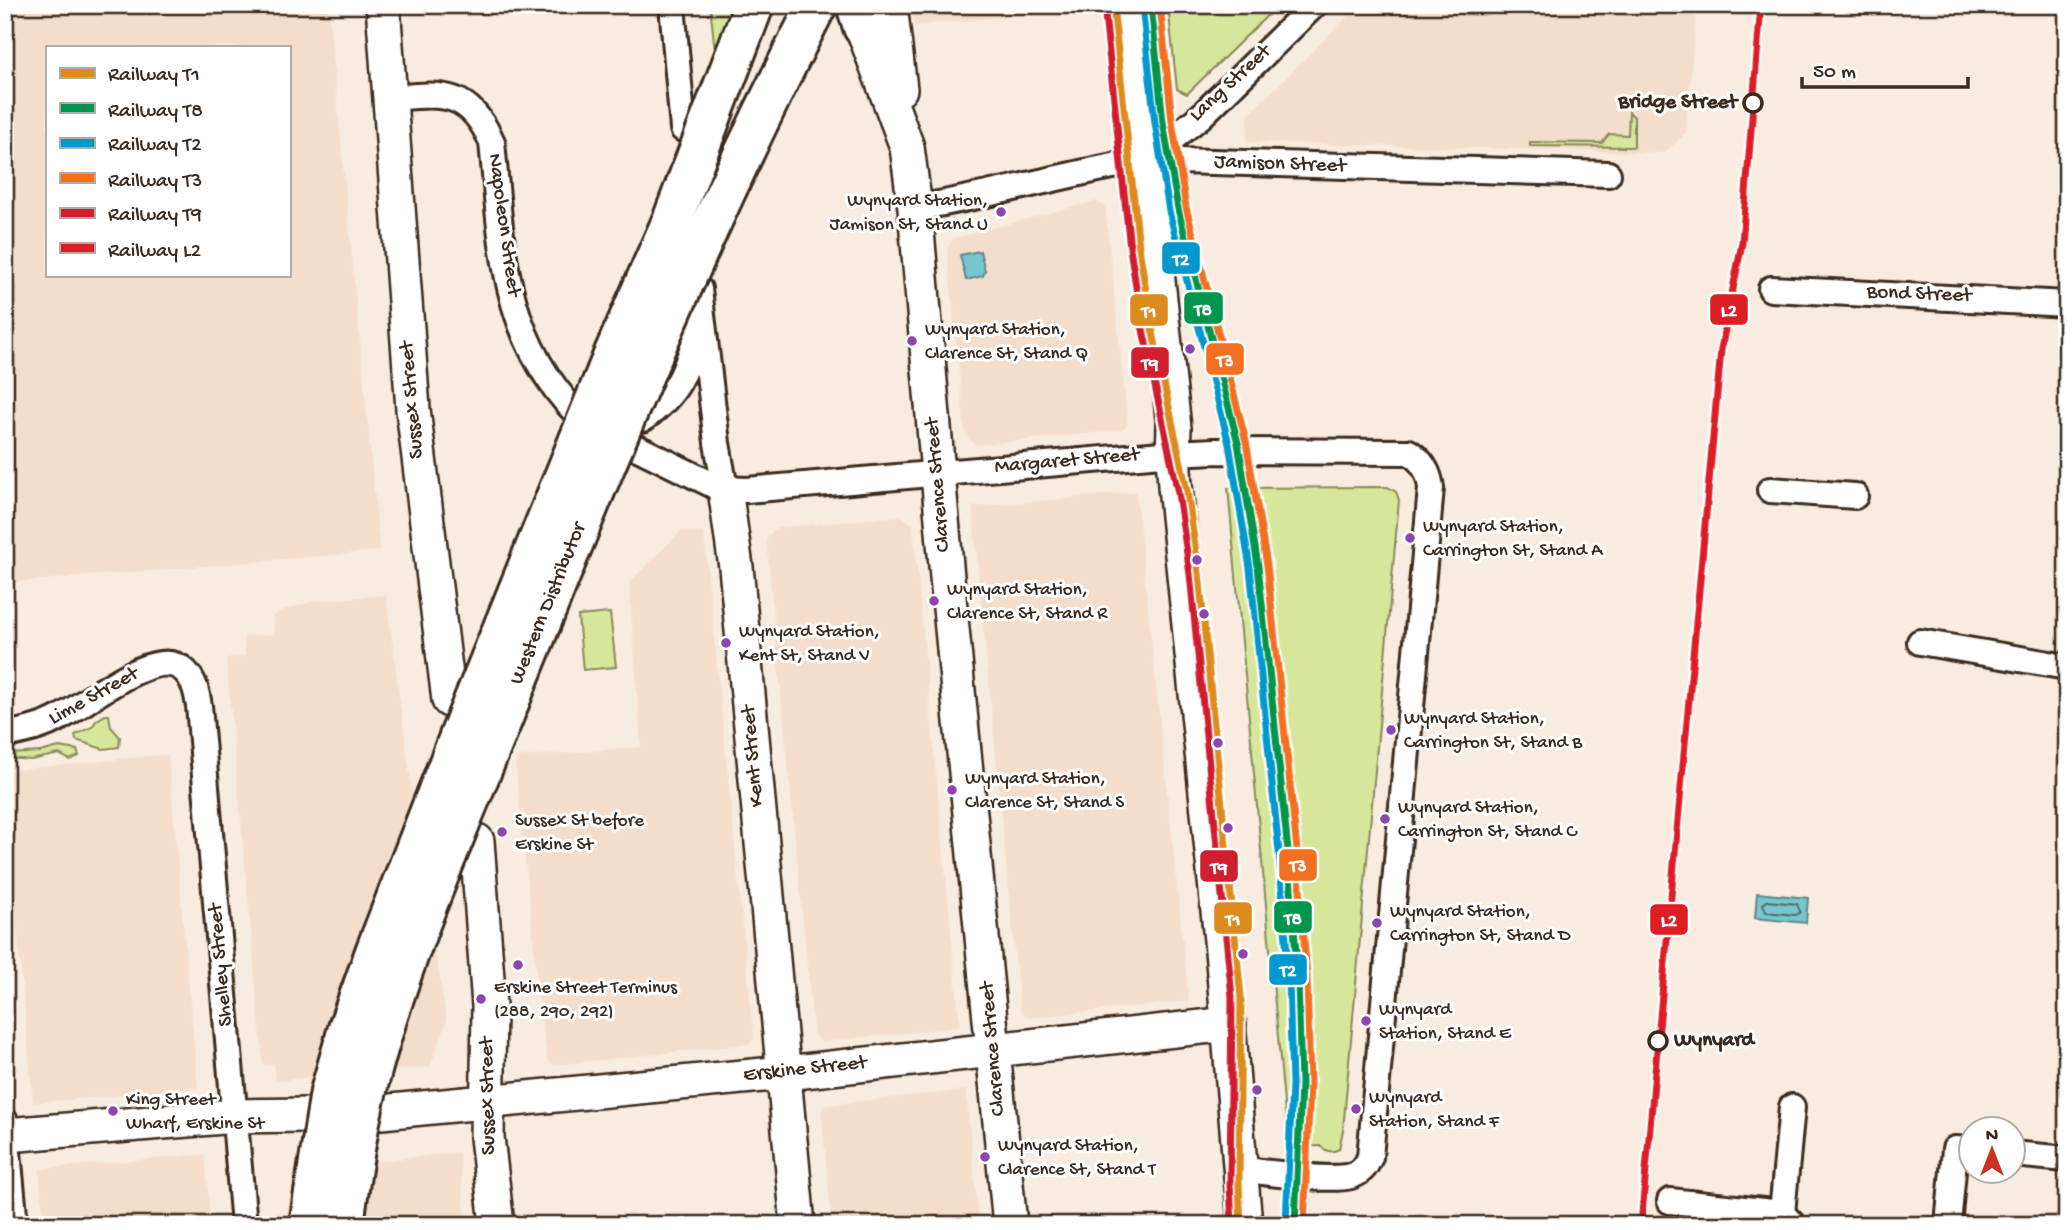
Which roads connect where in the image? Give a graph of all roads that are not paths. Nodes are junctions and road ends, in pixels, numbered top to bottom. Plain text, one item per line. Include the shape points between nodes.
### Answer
1 (383, 5) edge
2 (672, 5) edge
3 (754, 5) edge
4 (817, 5) edge
5 (1128, 5) edge
6 (1314, 5) edge
7 (866, 11) edge
8 (390, 98) junction
9 (683, 129) dead end
10 (1145, 160) junction
11 (1608, 174) dead end
12 (915, 208) junction
13 (699, 289) dead end
14 (1771, 289) dead end
15 (2067, 304) edge
16 (702, 318) junction
17 (577, 414) dead end
18 (643, 419) dead end
19 (634, 446) dead end
20 (1173, 453) junction
21 (938, 474) junction
22 (725, 489) junction
23 (1770, 490) dead end
24 (1855, 495) dead end
25 (1920, 642) dead end
26 (2067, 667) edge
27 (449, 700) dead end
28 (199, 706) joint
29 (5, 735) edge
30 (477, 841) dead end
31 (1229, 1024) junction
32 (994, 1049) junction
33 (784, 1073) junction
34 (488, 1101) junction
35 (1792, 1107) dead end
36 (381, 1112) dead end
37 (309, 1115) dead end
38 (235, 1116) junction
39 (6, 1128) edge
40 (1956, 1149) edge
41 (2026, 1155) edge
42 (2067, 1159) edge
43 (1239, 1169) junction
44 (1670, 1201) dead end
45 (1788, 1219) edge
46 (15, 1225) edge
47 (244, 1225) edge
48 (309, 1225) edge
49 (344, 1225) edge
50 (496, 1225) edge
51 (798, 1225) edge
52 (1010, 1225) edge
53 (1245, 1225) edge
54 (1948, 1225) edge

1 - 8 street, Sussex Street
2 - 9 street
3 - 48 highway, Western Distributor, bridge via 673,218 614,353 384,928 330,1093
4 - 49 highway, Western Distributor, bridge via 698,250 532,645 402,972 373,1065
5 - 10 street
6 - 10 street, Lang Street via 1200,116
7 - 12 street, Clarence Street via 907,147
8 - 17 street, Napoleon Street via 447,97 461,102 484,124 492,142 505,271 515,310 539,365
8 - 27 street, Sussex Street via 413,409
10 - 11 street, Jamison Street
10 - 12 street, Jamison Street
10 - 20 street
12 - 21 street, Clarence Street
13 - 16 street, Kent Street
14 - 15 street, Bond Street
16 - 18 street via 676,390
16 - 22 street, Kent Street
19 - 22 street
20 - 21 street, Margaret Street
20 - 31 street
20 - 43 street, Margaret Street via 1409,452 1424,465 1431,488 1370,1157 1367,1166 1350,1176
21 - 22 street, Margaret Street
21 - 32 street, Clarence Street
22 - 33 street, Kent Street
23 - 24 street
25 - 26 street
28 - 29 street, Lime Street via 184,670 176,665 151,666 126,676 45,726
28 - 38 street, Shelley Street
30 - 34 street, Sussex Street via 487,959
31 - 32 street, Erskine Street
31 - 43 street
32 - 33 street, Erskine Street
32 - 52 street, Clarence Street
33 - 34 street, Erskine Street
33 - 51 street, Kent Street
34 - 36 street, Erskine Street
34 - 50 street, Sussex Street
35 - 45 street
37 - 38 street
38 - 39 street
38 - 47 street, Shelley Street
39 - 46 street
40 - 54 street
41 - 42 street
43 - 53 street
44 - 45 street

